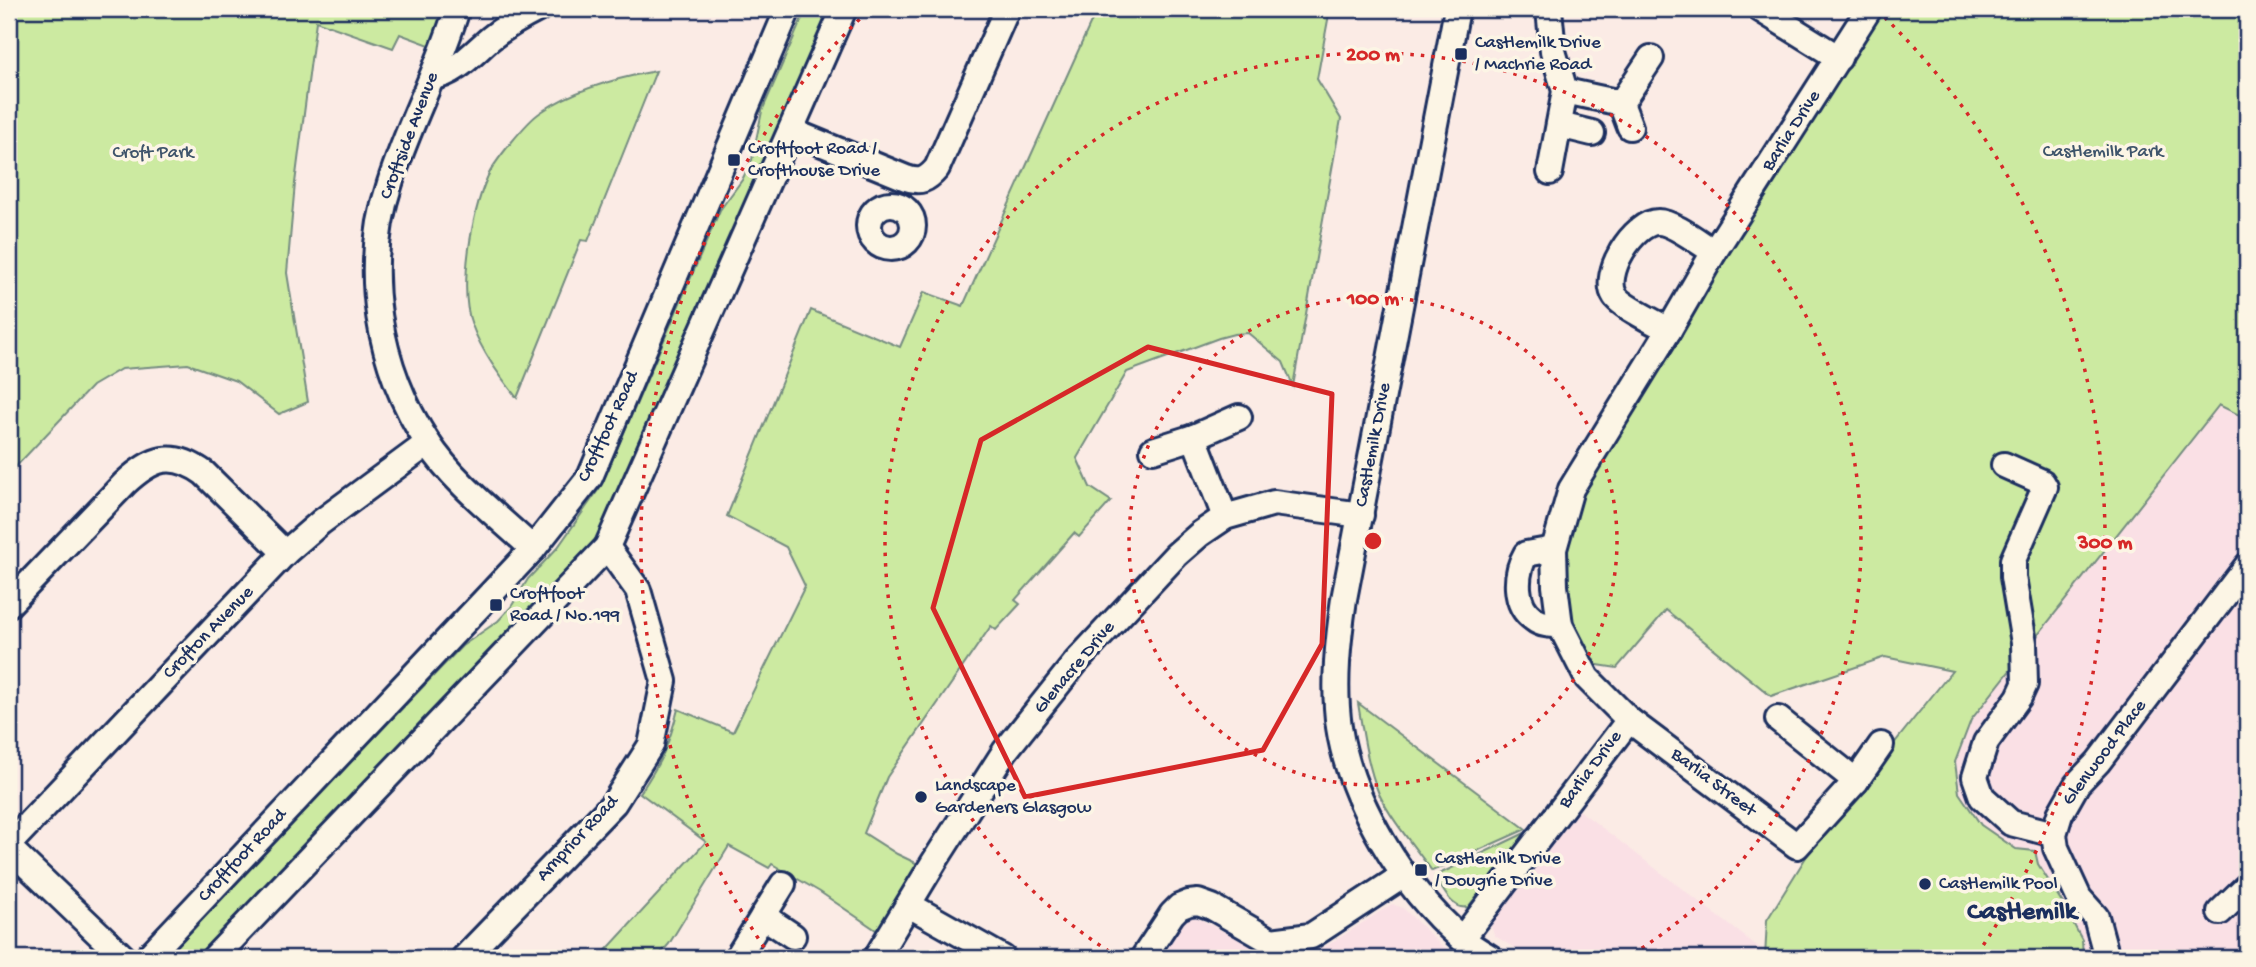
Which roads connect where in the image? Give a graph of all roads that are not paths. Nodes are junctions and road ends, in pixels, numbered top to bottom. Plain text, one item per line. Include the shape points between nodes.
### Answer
1 (457, 9) edge
2 (538, 9) edge
3 (788, 9) edge
4 (844, 9) edge
5 (1007, 9) edge
6 (1457, 9) edge
7 (1549, 9) edge
8 (1760, 9) edge
9 (1869, 9) edge
10 (1651, 58) dead end
11 (1839, 58) junction
12 (433, 77) junction
13 (1565, 91) junction
14 (1621, 103) junction
15 (1559, 125) junction
16 (1630, 127) dead end
17 (791, 131) junction
18 (1592, 133) dead end
19 (1550, 172) dead end
20 (926, 179) junction
21 (912, 217) dead end
22 (1714, 253) junction
23 (1669, 330) junction
24 (1239, 417) dead end
25 (1194, 437) junction
26 (428, 443) junction
27 (1153, 450) dead end
28 (2004, 464) dead end
29 (1361, 515) junction
30 (1224, 517) junction
31 (607, 547) junction
32 (533, 549) junction
33 (1554, 549) junction
34 (285, 553) junction
35 (2247, 566) edge
36 (9, 604) edge
37 (1560, 625) junction
38 (1777, 719) dead end
39 (1629, 720) junction
40 (1881, 745) dead end
41 (1856, 781) junction
42 (2054, 834) junction
43 (9, 846) edge
44 (1404, 875) junction
45 (783, 884) dead end
46 (2247, 886) edge
47 (909, 905) junction
48 (2220, 912) dead end
49 (763, 916) junction
50 (793, 936) dead end
51 (1462, 939) junction
52 (124, 958) edge
53 (146, 958) edge
54 (214, 958) edge
55 (464, 958) edge
56 (737, 958) edge
57 (876, 958) edge
58 (1003, 958) edge
59 (1143, 958) edge
60 (1491, 958) edge
61 (2107, 958) edge

1 - 12 street, Croftside Avenue
2 - 12 street via 493,36 444,75
3 - 32 street, Croftfoot Road via 590,477
4 - 17 street
5 - 20 street via 937,168
6 - 29 street, Castlemilk Drive
7 - 13 street via 1553,51
8 - 11 street
9 - 11 street, Barlia Drive
10 - 14 street
11 - 22 street, Barlia Drive
12 - 26 street, Croftside Avenue via 390,182 379,222 375,272 387,356
13 - 14 street
13 - 15 street
14 - 16 street
15 - 18 street
15 - 19 street
17 - 20 street via 906,178
17 - 31 street
20 - 21 street via 925,192
22 - 23 street, Barlia Drive
22 - 23 street via 1667,223 1656,222 1634,234 1616,262 1611,289 1616,300
23 - 33 street, Barlia Drive via 1572,489
24 - 25 street
25 - 27 street
25 - 30 street
26 - 32 street, Croftside Avenue
26 - 34 street, Crofton Avenue
28 - 42 street via 2045,487 2013,560 2025,684 1986,742 1975,777 1982,797 2011,823
29 - 30 street, Glenacre Drive via 1274,503
29 - 44 street, Castlemilk Drive via 1336,669 1339,728 1356,785
30 - 47 street, Glenacre Drive via 1176,555 1076,663 1005,751
31 - 54 street
31 - 55 street, Arnprior Road via 638,590 664,681 651,746 614,803
32 - 53 street, Croftfoot Road
33 - 37 street, Barlia Drive
33 - 37 street via 1526,554 1517,576 1525,611 1534,620
34 - 36 street via 204,473 190,463 160,460 142,467 125,482
34 - 43 street, Crofton Avenue
35 - 42 street, Glenwood Place via 2077,784
37 - 39 street, Barlia Drive via 1587,678
38 - 41 street
39 - 41 street, Barlia Street via 1797,846
39 - 51 street, Barlia Drive
40 - 41 street
42 - 61 street via 2080,898 2096,917
43 - 52 street
44 - 51 street, Castlemilk Drive
44 - 59 street via 1311,936 1271,941 1212,908 1189,903 1172,914
45 - 49 street
46 - 48 street
47 - 57 street, Glenacre Drive
47 - 58 street
49 - 50 street
49 - 56 street
51 - 60 street, Castlemilk Drive

